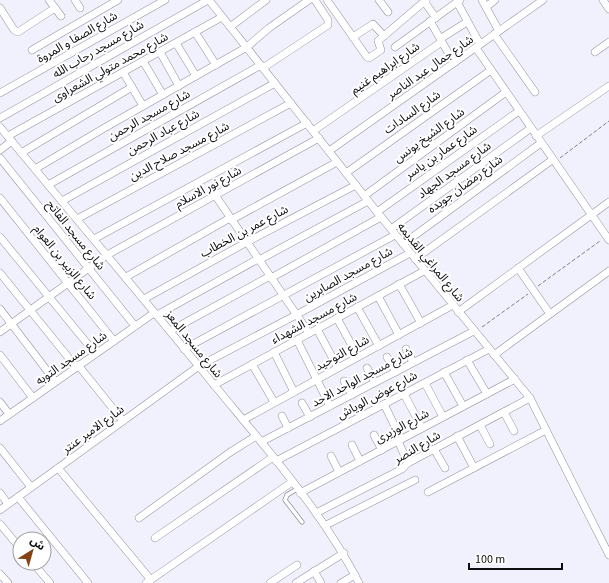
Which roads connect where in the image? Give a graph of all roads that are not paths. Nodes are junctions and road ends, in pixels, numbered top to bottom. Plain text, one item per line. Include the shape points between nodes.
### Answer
1 (75, 0) edge
2 (118, 0) edge
3 (165, 0) edge
4 (266, 0) edge
5 (309, 0) edge
6 (315, 0) edge
7 (327, 0) edge
8 (379, 0) edge
9 (426, 0) edge
10 (482, 0) edge
11 (496, 0) edge
12 (543, 0) edge
13 (603, 0) edge
14 (211, 1) edge
15 (458, 1) edge
16 (54, 3) edge
17 (486, 7) junction
18 (0, 8) edge
19 (80, 8) dead end
20 (609, 9) edge
21 (388, 12) dead end
22 (61, 16) dead end
23 (222, 17) junction
24 (433, 19) junction
25 (467, 22) junction
26 (230, 27) junction
27 (196, 32) junction
28 (497, 32) junction
29 (384, 36) junction
30 (353, 37) junction
31 (441, 40) junction
32 (609, 42) edge
33 (176, 43) junction
34 (478, 46) junction
35 (247, 47) junction
36 (395, 47) dead end
37 (32, 50) dead end
38 (160, 52) junction
39 (595, 52) dead end
40 (144, 61) junction
41 (454, 62) junction
42 (216, 65) junction
43 (262, 67) junction
44 (491, 70) junction
45 (123, 72) junction
46 (196, 76) junction
47 (275, 83) junction
48 (179, 86) junction
49 (609, 86) edge
50 (132, 87) junction
51 (506, 92) junction
52 (535, 92) dead end
53 (0, 93) edge
54 (163, 95) junction
55 (291, 103) junction
56 (143, 106) junction
57 (519, 111) junction
58 (0, 118) edge
59 (307, 123) junction
60 (0, 127) edge
61 (531, 128) junction
62 (313, 131) junction
63 (536, 136) junction
64 (319, 138) junction
65 (10, 139) junction
66 (541, 143) junction
67 (0, 150) edge
68 (329, 152) junction
69 (21, 153) junction
70 (0, 158) edge
71 (553, 161) junction
72 (337, 162) junction
73 (35, 169) junction
74 (346, 173) junction
75 (48, 185) junction
76 (356, 185) junction
77 (215, 195) junction
78 (0, 198) edge
79 (366, 198) junction
80 (62, 200) junction
81 (609, 202) edge
82 (379, 214) junction
83 (592, 215) junction
84 (77, 218) junction
85 (231, 219) junction
86 (393, 232) junction
87 (0, 237) edge
88 (608, 238) edge
89 (94, 239) junction
90 (246, 242) junction
91 (402, 244) junction
92 (410, 253) junction
93 (107, 254) junction
94 (415, 259) junction
95 (259, 260) junction
96 (89, 267) junction
97 (518, 268) junction
98 (424, 271) junction
99 (609, 271) edge
100 (0, 273) edge
101 (126, 277) junction
102 (271, 277) junction
103 (68, 283) junction
104 (399, 284) junction
105 (284, 296) junction
106 (378, 296) junction
107 (49, 297) junction
108 (144, 299) junction
109 (453, 305) junction
110 (358, 307) junction
111 (0, 309) edge
112 (31, 310) junction
113 (458, 312) junction
114 (156, 314) junction
115 (550, 314) junction
116 (296, 315) junction
117 (337, 318) junction
118 (421, 323) junction
119 (12, 324) junction
120 (135, 326) junction
121 (317, 329) junction
122 (0, 332) edge
123 (170, 332) junction
124 (474, 332) junction
125 (309, 333) junction
126 (399, 335) junction
127 (114, 340) junction
128 (297, 340) junction
129 (379, 346) junction
130 (184, 349) junction
131 (406, 349) dead end
132 (274, 352) junction
133 (491, 352) junction
134 (96, 353) junction
135 (0, 355) edge
136 (358, 357) junction
137 (387, 357) dead end
138 (467, 360) junction
139 (413, 362) junction
140 (252, 364) junction
141 (77, 366) junction
142 (199, 366) junction
143 (338, 368) junction
144 (367, 368) dead end
145 (396, 372) junction
146 (444, 372) junction
147 (317, 379) junction
148 (515, 380) junction
149 (344, 381) dead end
150 (55, 382) junction
151 (375, 382) junction
152 (425, 383) junction
153 (214, 385) junction
154 (294, 392) junction
155 (352, 394) junction
156 (404, 394) junction
157 (487, 394) junction
158 (33, 398) junction
159 (530, 398) junction
160 (0, 402) edge
161 (274, 402) junction
162 (302, 402) dead end
163 (384, 404) junction
164 (330, 406) junction
165 (463, 406) junction
166 (504, 412) junction
167 (9, 414) junction
168 (282, 416) dead end
169 (310, 417) junction
170 (443, 417) junction
171 (243, 420) junction
172 (0, 421) edge
173 (123, 421) junction
174 (480, 425) junction
175 (288, 428) junction
176 (422, 428) junction
177 (546, 430) junction
178 (514, 431) dead end
179 (374, 435) dead end
180 (457, 436) junction
181 (259, 439) junction
182 (400, 440) junction
183 (490, 444) dead end
184 (352, 445) dead end
185 (0, 448) edge
186 (434, 449) junction
187 (382, 450) junction
188 (331, 456) dead end
189 (274, 459) junction
190 (360, 461) junction
191 (408, 463) junction
192 (58, 468) junction
193 (445, 468) dead end
194 (474, 468) junction
195 (339, 472) junction
196 (415, 480) dead end
197 (292, 482) junction
198 (31, 487) junction
199 (299, 491) junction
200 (428, 492) dead end
201 (0, 494) edge
202 (18, 497) junction
203 (8, 504) junction
204 (0, 510) edge
205 (316, 513) junction
206 (139, 518) dead end
207 (302, 522) dead end
208 (0, 524) edge
209 (326, 525) junction
210 (12, 538) edge
211 (155, 538) dead end
212 (344, 553) junction
213 (609, 555) edge
214 (297, 565) dead end
215 (40, 571) edge
216 (314, 571) junction
217 (0, 574) edge
218 (355, 575) junction
219 (148, 581) edge
220 (8, 583) edge
221 (50, 583) edge
222 (88, 583) edge
223 (270, 583) edge
224 (296, 583) edge
225 (321, 583) edge
226 (341, 583) edge
227 (359, 583) edge

1 - 19 street
2 - 37 street
3 - 53 street, شارع الصفا و المروة
4 - 26 street
5 - 35 street via 274,24
6 - 43 street, شارع مسجد الرحمن via 328,20 328,25
7 - 30 street
8 - 21 street
9 - 24 street
9 - 29 street
10 - 17 street
11 - 17 street
12 - 28 street, شارع جمال عبد الناصر
13 - 20 street
14 - 23 street, شارع المراغي القديمه
14 - 58 street, شارع مسجد رحاب الله
15 - 24 street
15 - 25 street
16 - 18 street via 18,32 13,29
16 - 22 street
17 - 28 street
23 - 26 street, شارع المراغي القديمه
23 - 27 street, شارع محمد متولي الشعراوى
24 - 31 street
24 - 36 street
25 - 31 street, شارع ابراهيم غنيم
25 - 34 street
26 - 35 street, شارع المراغي القديمه
27 - 33 street, شارع محمد متولي الشعراوى
27 - 42 street
28 - 34 street, شارع جمال عبد الناصر
28 - 52 street
29 - 30 street via 373,24
29 - 30 street via 377,42 381,50 370,57 367,57
31 - 41 street
31 - 62 street, شارع ابراهيم غنيم
32 - 39 street
33 - 38 street, شارع محمد متولي الشعراوى
33 - 46 street
34 - 41 street, شارع جمال عبد الناصر
34 - 44 street
35 - 42 street
35 - 43 street, شارع المراغي القديمه
38 - 40 street, شارع محمد متولي الشعراوى
38 - 48 street
40 - 45 street, شارع محمد متولي الشعراوى
40 - 54 street
41 - 68 street, شارع جمال عبد الناصر
42 - 46 street
43 - 47 street, شارع المراغي القديمه
43 - 75 street, شارع مسجد الرحمن
44 - 51 street
44 - 74 street, شارع السادات
45 - 50 street
45 - 65 street, شارع محمد متولي الشعراوى
46 - 48 street
47 - 55 street, شارع المراغي القديمه
47 - 80 street, شارع عباد الرحمن
48 - 54 street
49 - 63 street
50 - 56 street
50 - 69 street
51 - 57 street
51 - 79 street, شارع الشيخ يونس
54 - 56 street
55 - 59 street, شارع المراغي القديمه
55 - 84 street, شارع مسجد صلاح الدين
56 - 73 street
57 - 61 street
57 - 82 street, شارع عمار بن ياسر
59 - 62 street, شارع المراغي القديمه
59 - 89 street
60 - 65 street, شارع مسجد المعز
61 - 63 street
61 - 86 street, شارع مسجد الجهاد
62 - 64 street, شارع المراغي القديمه
63 - 66 street
64 - 68 street, شارع المراغي القديمه
64 - 77 street, شارع نور الاسلام
65 - 67 street, شارع محمد متولي الشعراوى
65 - 69 street, شارع مسجد المعز
66 - 71 street
66 - 91 street, شارع رمضان جويده
68 - 72 street, شارع المراغي القديمه
69 - 73 street, شارع مسجد المعز
70 - 96 street, شارع مسجد الفاتح
71 - 83 street
71 - 94 street
72 - 74 street, شارع المراغي القديمه
72 - 85 street
73 - 75 street, شارع مسجد المعز
74 - 76 street, شارع المراغي القديمه
75 - 80 street, شارع مسجد المعز
76 - 79 street, شارع المراغي القديمه
76 - 90 street, شارع عمر بن الخطاب
77 - 85 street
77 - 93 street, شارع نور الاسلام
78 - 103 street, شارع الزبير بن العوام
79 - 82 street, شارع المراغي القديمه
79 - 95 street, شارع الشيخ يونس
80 - 84 street, شارع مسجد المعز
81 - 83 street
82 - 86 street, شارع المراغي القديمه
82 - 102 street, شارع عمار بن ياسر
83 - 88 street
83 - 97 street
84 - 89 street, شارع مسجد المعز
85 - 90 street
85 - 101 street
86 - 91 street, شارع المراغي القديمه
86 - 105 street, شارع مسجد الجهاد
87 - 107 street
89 - 93 street, شارع مسجد المعز
90 - 95 street
90 - 108 street, شارع عمر بن الخطاب
91 - 92 street, شارع المراغي القديمه
92 - 94 street, شارع المراغي القديمه
92 - 116 street, شارع مسجد الصابرين
93 - 96 street, شارع نور الاسلام
93 - 101 street, شارع مسجد المعز
94 - 98 street, شارع المراغي القديمه
95 - 102 street
95 - 114 street, شارع مسجد التوبه
96 - 103 street, شارع نور الاسلام
96 - 120 street, شارع مسجد الفاتح
97 - 113 street
97 - 115 street
98 - 104 street, شارع مسجد الشهداء
98 - 109 street, شارع المراغي القديمه
99 - 115 street, شارع عوض الوياش
100 - 112 street
101 - 108 street, شارع مسجد المعز
102 - 105 street
102 - 123 street, شارع عمار بن ياسر
103 - 107 street, شارع نور الاسلام
103 - 127 street, شارع الزبير بن العوام
104 - 106 street, شارع مسجد الشهداء
104 - 118 street
105 - 116 street
105 - 130 street, شارع مسجد الجهاد
106 - 110 street, شارع مسجد الشهداء
106 - 126 street
107 - 112 street, شارع نور الاسلام
107 - 134 street
108 - 114 street, شارع مسجد المعز
109 - 113 street, شارع المراغي القديمه
109 - 118 street, شارع التوحيد
110 - 117 street, شارع مسجد الشهداء
110 - 129 street
111 - 119 street
112 - 119 street, شارع نور الاسلام
112 - 141 street
113 - 124 street, شارع المراغي القديمه
114 - 120 street, شارع مسجد التوبه
114 - 123 street, شارع مسجد المعز
115 - 133 street, شارع عوض الوياش
116 - 125 street
116 - 142 street, شارع مسجد الصابرين
117 - 121 street, شارع مسجد الشهداء
117 - 136 street
118 - 126 street, شارع التوحيد
119 - 122 street, شارع نور الاسلام
119 - 150 street
120 - 127 street, شارع مسجد التوبه
121 - 125 street, شارع مسجد الشهداء
121 - 143 street
123 - 130 street, شارع مسجد المعز
124 - 133 street, شارع المراغي القديمه
124 - 139 street, شارع مسجد الواحد الاحد
125 - 128 street, شارع مسجد الشهداء
126 - 129 street, شارع التوحيد
127 - 134 street, شارع مسجد التوبه
128 - 132 street, شارع مسجد الشهداء
128 - 147 street
129 - 136 street, شارع التوحيد
130 - 142 street, شارع مسجد المعز
131 - 139 street
132 - 140 street, شارع مسجد الشهداء
132 - 154 street
133 - 138 street, شارع عوض الوياش
133 - 148 street, شارع المراغي القديمه
134 - 141 street, شارع مسجد التوبه
135 - 158 street
136 - 143 street, شارع التوحيد
137 - 145 street
138 - 146 street, شارع عوض الوياش
138 - 157 street
139 - 145 street, شارع مسجد الواحد الاحد
140 - 153 street, شارع مسجد الشهداء
140 - 161 street
141 - 150 street, شارع مسجد التوبه
141 - 173 street
142 - 153 street, شارع مسجد المعز
142 - 173 street, شارع الامير عنتر
143 - 147 street, شارع التوحيد
144 - 151 street
145 - 151 street, شارع مسجد الواحد الاحد
146 - 152 street, شارع عوض الوياش
146 - 165 street
147 - 154 street, شارع التوحيد
147 - 164 street
148 - 157 street, شارع الوزيرى
148 - 159 street, شارع المراغي القديمه
149 - 155 street
150 - 158 street, شارع مسجد التوبه
151 - 155 street, شارع مسجد الواحد الاحد
152 - 156 street, شارع عوض الوياش
152 - 170 street
153 - 171 street, شارع مسجد المعز
154 - 161 street, شارع التوحيد
155 - 164 street, شارع مسجد الواحد الاحد
156 - 163 street, شارع عوض الوياش
156 - 176 street
157 - 165 street, شارع الوزيرى
158 - 167 street, شارع مسجد التوبه
159 - 166 street, شارع النصر
159 - 177 street, شارع المراغي القديمه
160 - 167 street
161 - 171 street, شارع التوحيد
162 - 169 street
163 - 182 street
163 - 189 street, شارع عوض الوياش
164 - 169 street, شارع مسجد الواحد الاحد
165 - 170 street, شارع الوزيرى
166 - 174 street, شارع النصر
166 - 178 street
167 - 172 street, شارع مسجد التوبه
168 - 175 street
169 - 175 street, شارع مسجد الواحد الاحد
170 - 176 street, شارع الوزيرى
171 - 181 street, شارع مسجد المعز
173 - 192 street, شارع الامير عنتر
174 - 180 street, شارع النصر
174 - 183 street
175 - 181 street, شارع مسجد الواحد الاحد
176 - 182 street, شارع الوزيرى
177 - 194 street
177 - 213 street, شارع المراغي القديمه
179 - 187 street
180 - 186 street, شارع النصر
180 - 194 street
181 - 189 street, شارع مسجد المعز
181 - 206 street, شارع مسجد الواحد الاحد via 229,453
182 - 187 street, شارع الوزيرى
182 - 191 street
184 - 190 street
185 - 198 street
186 - 191 street, شارع النصر
186 - 193 street
187 - 190 street, شارع الوزيرى
188 - 195 street
189 - 197 street, شارع مسجد المعز
189 - 211 street, شارع عوض الوياش
190 - 195 street, شارع الوزيرى
191 - 205 street, شارع النصر via 402,469
192 - 198 street, شارع الامير عنتر
192 - 219 street
194 - 200 street
195 - 199 street, شارع الوزيرى
196 - 209 street
197 - 199 street, شارع مسجد المعز
197 - 219 street
198 - 202 street, شارع الامير عنتر
199 - 205 street, شارع مسجد المعز
199 - 207 lane via 287,495 285,500
201 - 203 street
202 - 203 street, شارع الامير عنتر
202 - 222 street
203 - 204 street, شارع الامير عنتر
205 - 209 street, شارع مسجد المعز
208 - 210 street
209 - 212 street, شارع مسجد المعز
212 - 216 street
212 - 218 street, شارع مسجد المعز
214 - 223 street
215 - 221 street
216 - 224 street
216 - 225 street
217 - 220 street
218 - 226 street
218 - 227 street, شارع مسجد المعز

